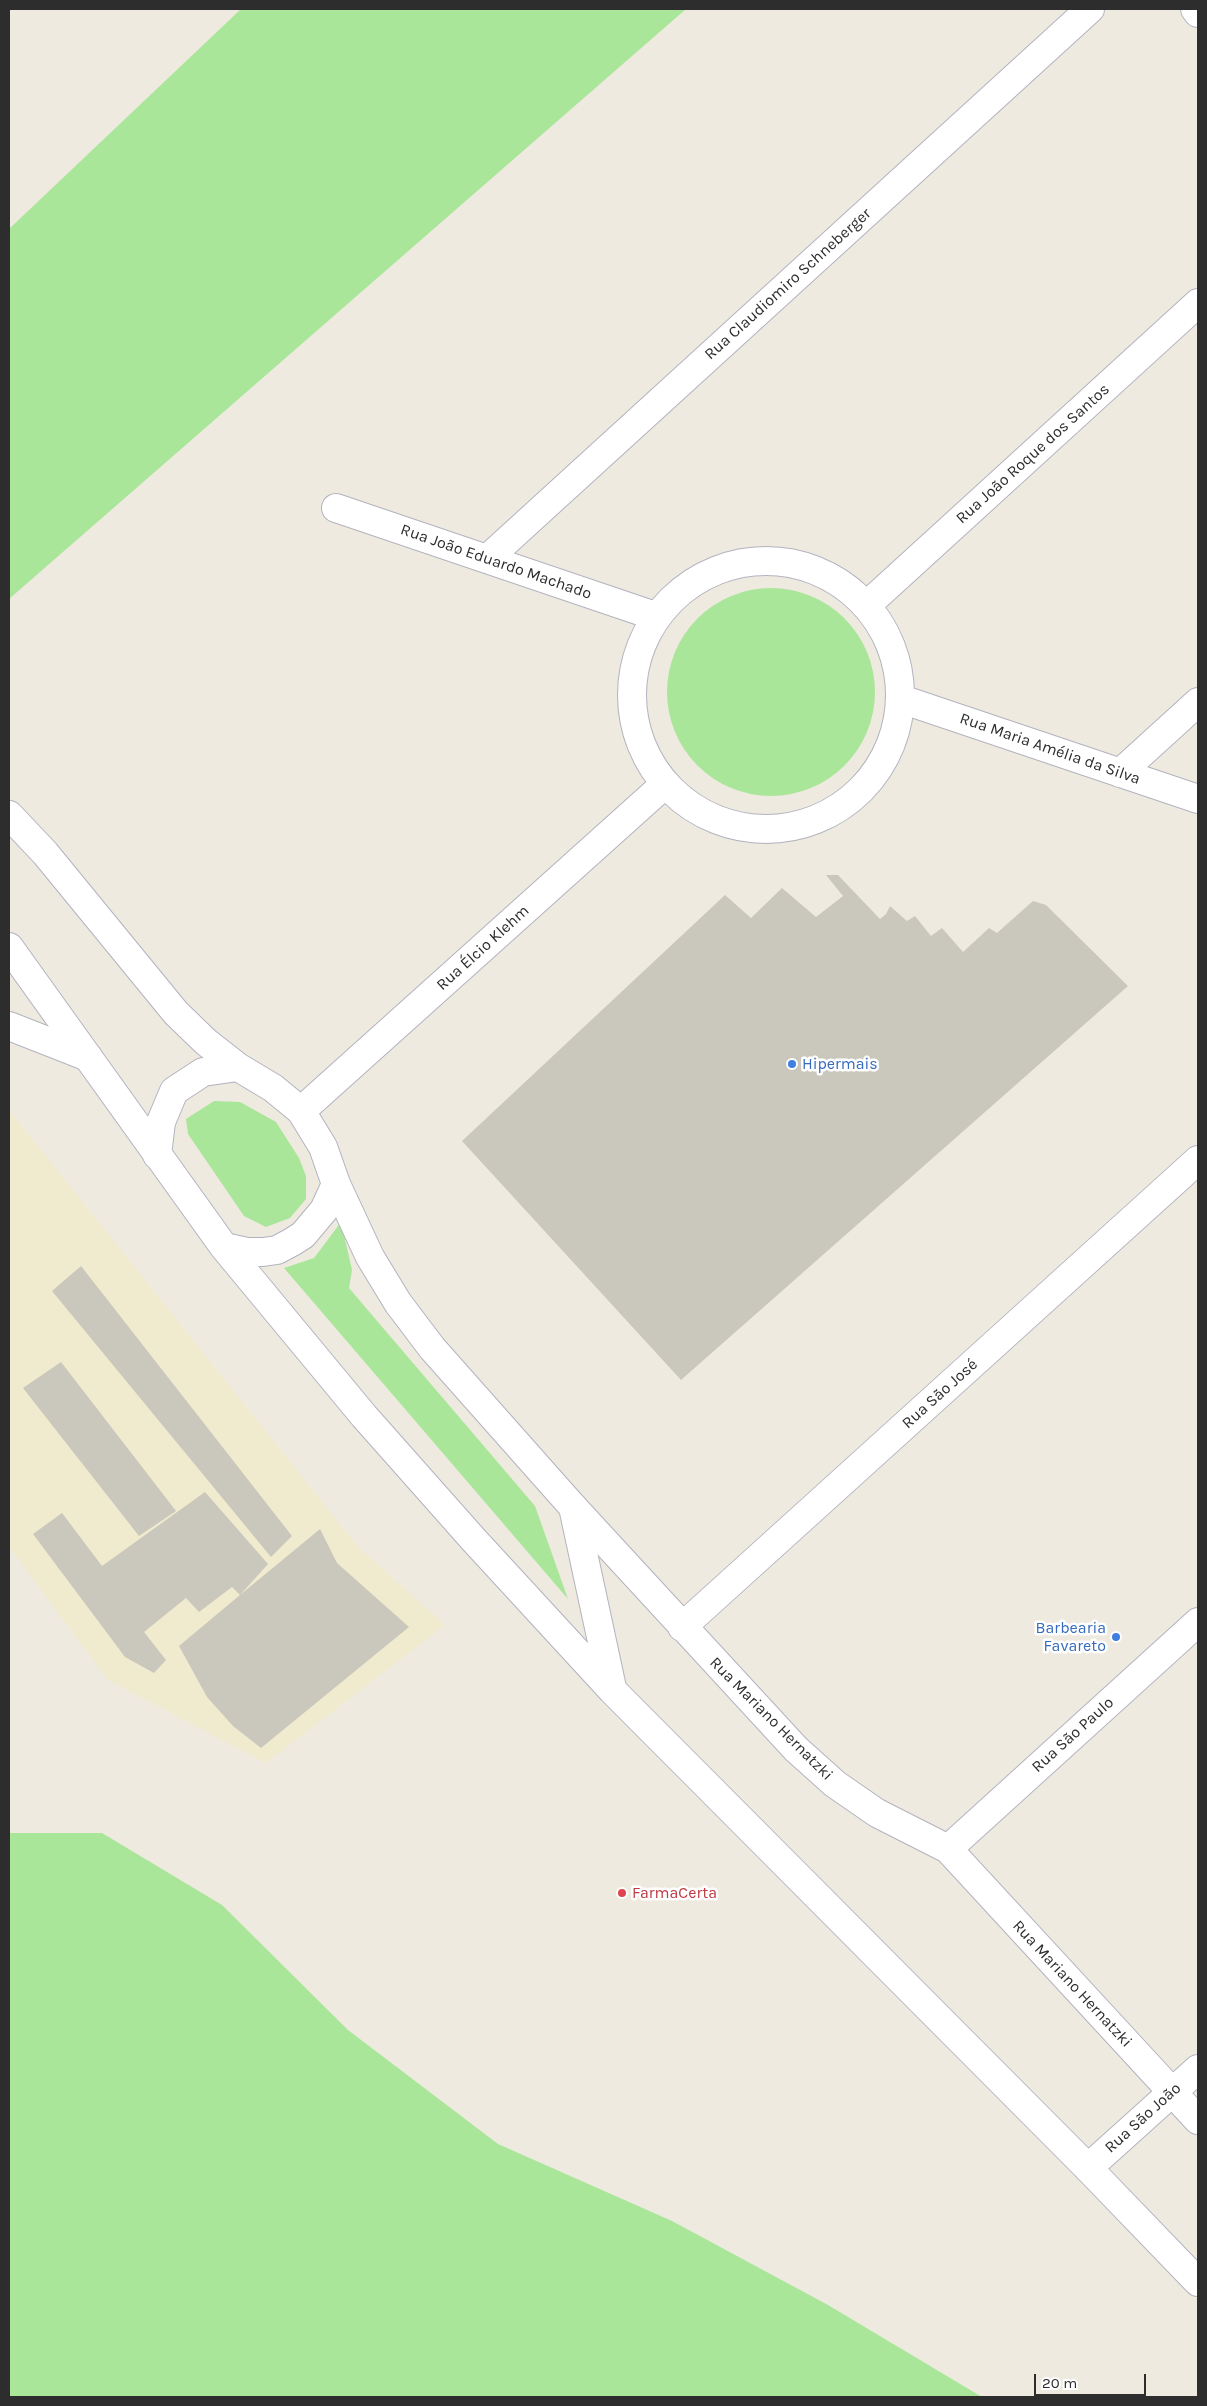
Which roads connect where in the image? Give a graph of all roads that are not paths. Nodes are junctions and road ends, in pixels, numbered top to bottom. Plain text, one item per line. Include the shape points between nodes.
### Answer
1 (1090, 9) edge
2 (1195, 9) edge
3 (1198, 13) edge
4 (1198, 302) edge
5 (336, 508) dead end
6 (487, 559) junction
7 (867, 605) junction
8 (655, 616) junction
9 (901, 699) junction
10 (1198, 702) edge
11 (1120, 773) junction
12 (664, 785) junction
13 (1198, 800) edge
14 (9, 815) edge
15 (9, 947) edge
16 (9, 1026) edge
17 (88, 1057) junction
18 (238, 1067) junction
19 (302, 1111) junction
20 (157, 1155) junction
21 (1198, 1160) edge
22 (336, 1184) junction
23 (224, 1247) junction
24 (573, 1507) junction
25 (1198, 1622) edge
26 (682, 1627) junction
27 (612, 1690) junction
28 (948, 1849) junction
29 (1198, 2069) edge
30 (1172, 2092) junction
31 (1198, 2120) edge
32 (1088, 2168) junction
33 (1198, 2282) edge

1 - 6 street, Rua Claudiomiro Schneberger
2 - 3 street
4 - 7 street, Rua João Roque dos Santos
5 - 6 street, Rua João Eduardo Machado
6 - 8 street, Rua João Eduardo Machado
7 - 8 street via 836,579 799,564 759,560 719,568 684,587
7 - 9 street via 887,633 898,665
8 - 12 street via 636,657 630,702 640,746
9 - 11 street, Rua Maria Amélia da Silva
9 - 12 street via 896,734 881,767 858,794 829,814 795,827 759,830 724,823 692,808
10 - 11 street
11 - 13 street, Rua Maria Amélia da Silva
12 - 19 street, Rua Élcio Klehm
14 - 18 street via 45,853 176,1013
15 - 17 street
16 - 17 street
17 - 20 street
18 - 19 street via 274,1088
18 - 20 street via 203,1072 174,1091 161,1122
19 - 22 street via 323,1147
20 - 23 street
21 - 26 street, Rua São José
22 - 23 street via 315,1222 292,1242 277,1250 263,1252
22 - 24 street, Rua Mariano Hernatzki via 370,1257 398,1303 432,1348
23 - 27 street via 364,1416
24 - 26 street, Rua Mariano Hernatzki
24 - 27 street
25 - 28 street, Rua São Paulo
26 - 28 street, Rua Mariano Hernatzki via 796,1749 835,1784 877,1814
27 - 32 street
28 - 30 street, Rua Mariano Hernatzki
29 - 30 street, Rua São João
30 - 31 street, Rua Mariano Hernatzki
30 - 32 street, Rua São João
32 - 33 street

